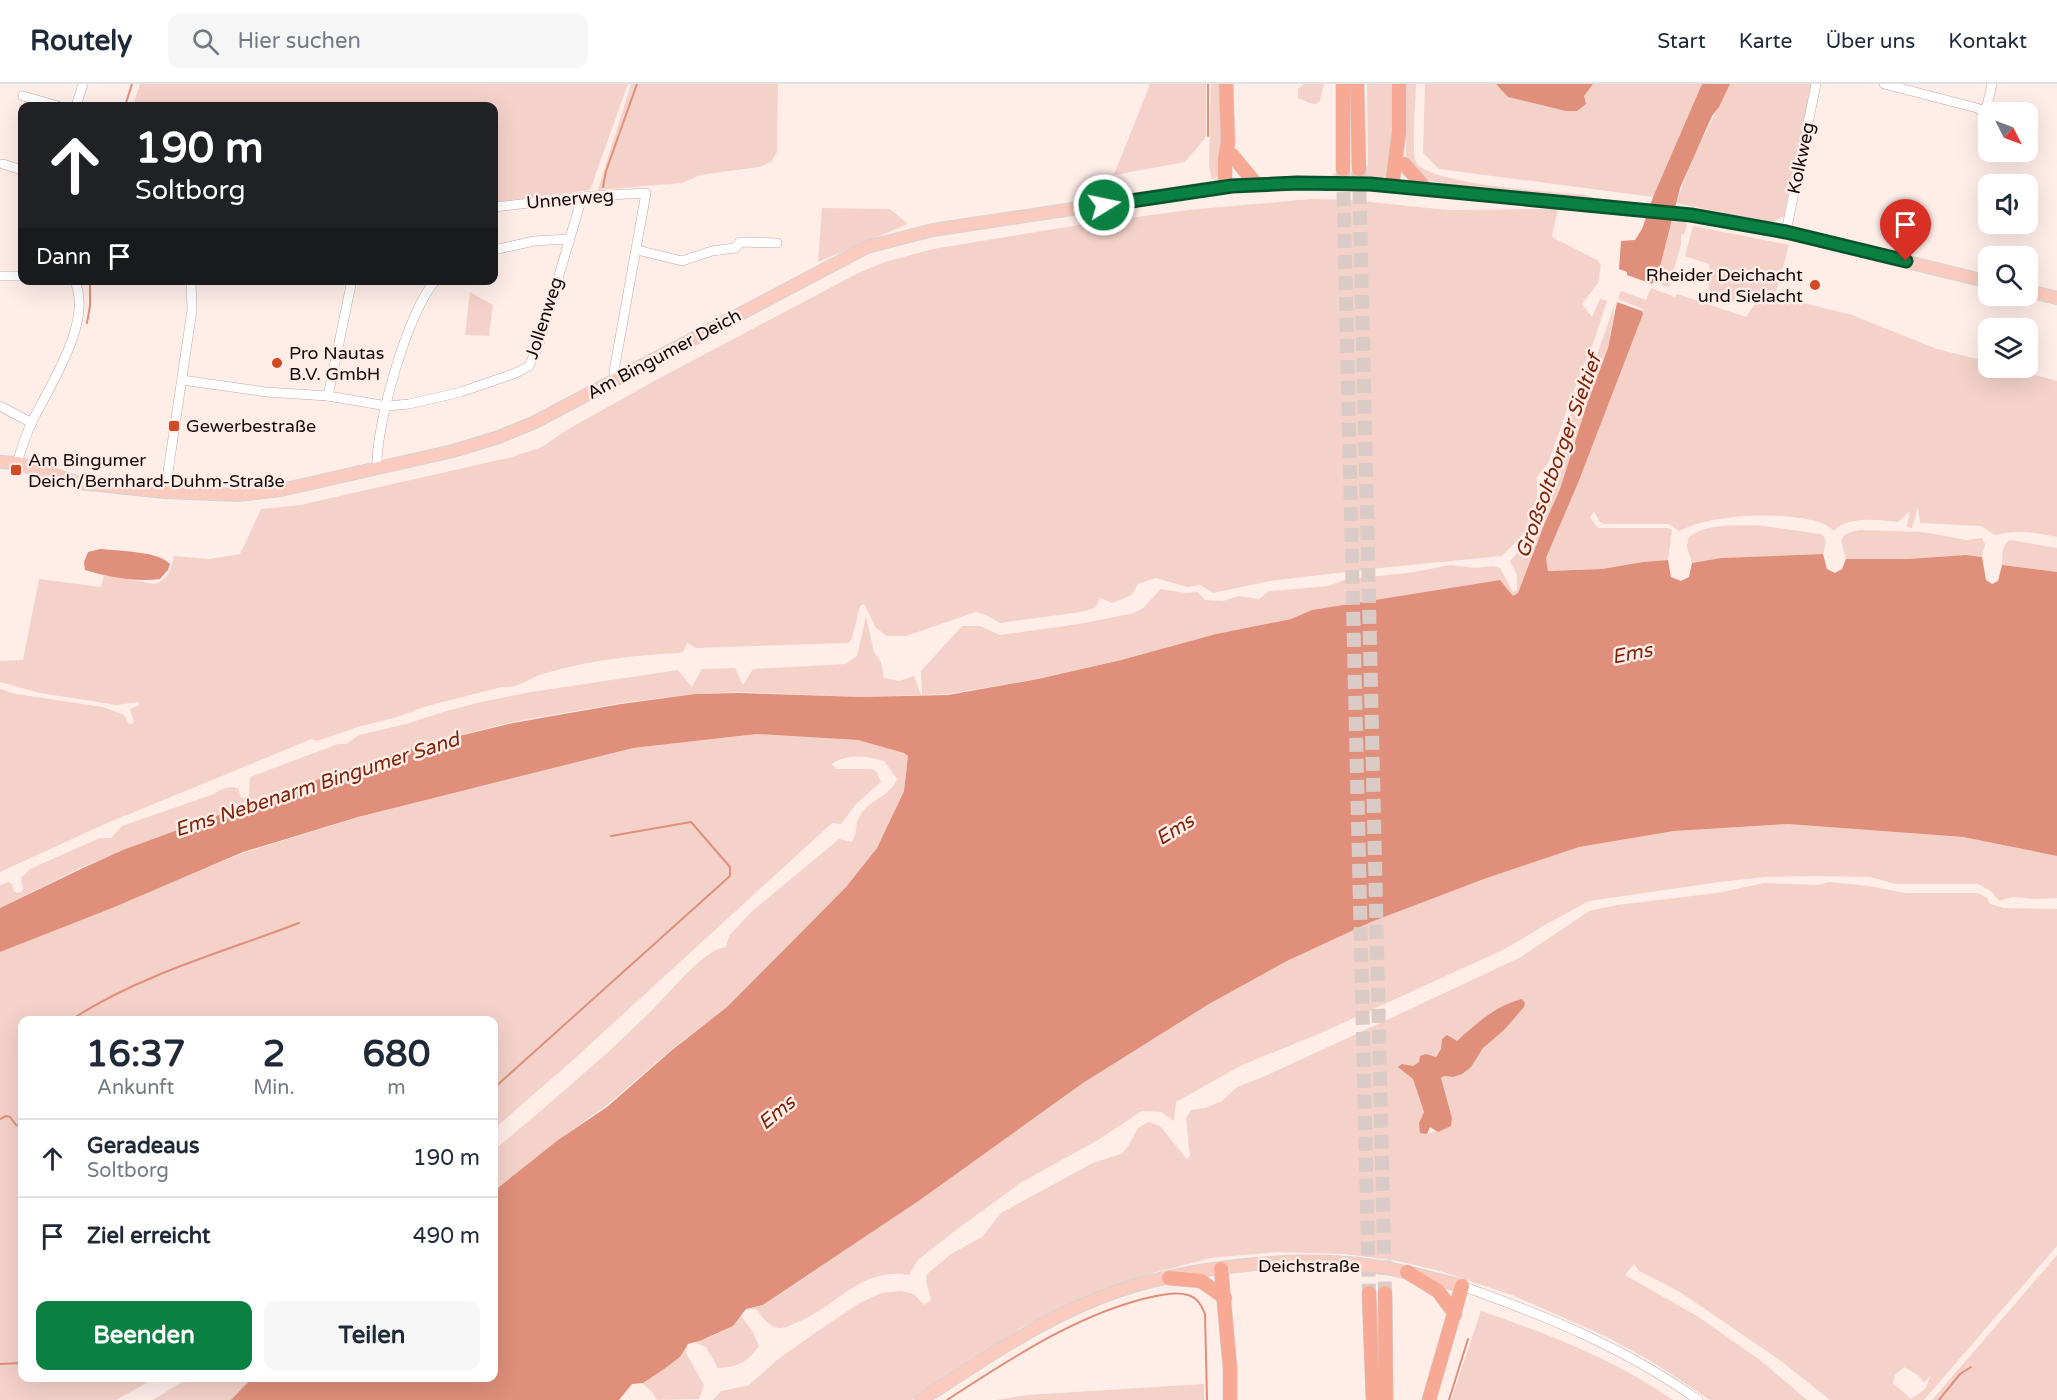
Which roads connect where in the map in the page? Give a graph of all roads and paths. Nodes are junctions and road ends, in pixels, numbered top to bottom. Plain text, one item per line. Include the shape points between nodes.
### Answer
1 (83, 84) edge
2 (1226, 84) edge
3 (1344, 84) edge
4 (1357, 84) edge
5 (1399, 84) edge
6 (1816, 84) edge
7 (1884, 84) edge
8 (1992, 84) edge
9 (23, 96) dead end
10 (44, 102) edge
11 (77, 102) edge
12 (1988, 102) edge
13 (1978, 109) edge
14 (1399, 132) junction
15 (1230, 149) junction
16 (3, 164) dead end
17 (1404, 164) junction
18 (18, 169) edge
19 (1343, 169) tunnel mouth
20 (1359, 169) tunnel mouth
21 (1256, 184) junction
22 (1228, 186) junction
23 (1395, 186) junction
24 (1426, 189) junction
25 (582, 196) junction
26 (498, 206) edge
27 (1786, 232) junction
28 (568, 239) junction
29 (777, 243) dead end
30 (498, 249) edge
31 (637, 250) junction
32 (0, 276) edge
33 (18, 276) edge
34 (1978, 279) edge
35 (76, 285) edge
36 (191, 285) edge
37 (351, 285) edge
38 (432, 285) edge
39 (2038, 293) edge
40 (2057, 298) edge
41 (182, 380) junction
42 (616, 380) junction
43 (327, 396) junction
44 (0, 406) edge
45 (387, 406) junction
46 (32, 423) junction
47 (0, 462) edge
48 (17, 463) junction
49 (377, 468) junction
50 (165, 492) junction
51 (1221, 1269) junction
52 (1407, 1272) junction
53 (1169, 1278) junction
54 (1462, 1286) junction
55 (1369, 1293) tunnel mouth
56 (1385, 1293) tunnel mouth
57 (1225, 1298) junction
58 (1455, 1314) junction
59 (921, 1400) edge
60 (1230, 1400) edge
61 (1373, 1400) edge
62 (1386, 1400) edge
63 (1429, 1400) edge
64 (1698, 1400) edge

1 - 11 street
2 - 15 highway
3 - 19 highway
4 - 20 highway
5 - 14 highway
6 - 27 street, Kolkweg
7 - 13 street
8 - 12 street
9 - 10 street
14 - 17 highway
14 - 23 highway
15 - 21 highway
15 - 22 highway via 1225,158
16 - 18 street
17 - 23 highway
17 - 24 highway
21 - 22 main road, Am Bingumer Deich
21 - 23 main road, Am Bingumer Deich
22 - 42 main road, Am Bingumer Deich via 893,239 816,273
23 - 24 main road, Am Bingumer Deich
24 - 27 main road, Am Bingumer Deich via 1679,214
25 - 26 street, Unnerweg
25 - 28 street, Jollenweg
25 - 31 street, Unnerweg via 646,193
27 - 34 main road, Am Bingumer Deich
28 - 30 street
28 - 45 street, Jollenweg via 529,366 461,392
29 - 31 street via 740,242 735,249 712,251 682,261
31 - 42 street via 614,371
32 - 33 street
35 - 46 street via 78,323
36 - 41 street via 192,310
37 - 43 street
38 - 45 street via 412,320
39 - 40 main road
41 - 43 street
41 - 50 street
42 - 49 main road, Am Bingumer Deich via 499,437
43 - 45 street
44 - 46 street
45 - 49 street
46 - 48 street
47 - 48 main road, Am Bingumer Deich
48 - 50 main road, Am Bingumer Deich via 79,483
49 - 50 main road, Am Bingumer Deich via 260,493 213,496
51 - 52 main road, Deichstraße via 1328,1262
51 - 53 main road, Deichstraße
51 - 57 highway
52 - 54 main road, Deichstraße
52 - 58 highway via 1438,1291
53 - 57 highway via 1201,1281
53 - 59 main road, Deichstraße via 1099,1298 1059,1317
54 - 58 highway
54 - 64 street, Deichstraße via 1592,1336
55 - 61 highway
56 - 62 highway
57 - 60 highway
58 - 63 highway

